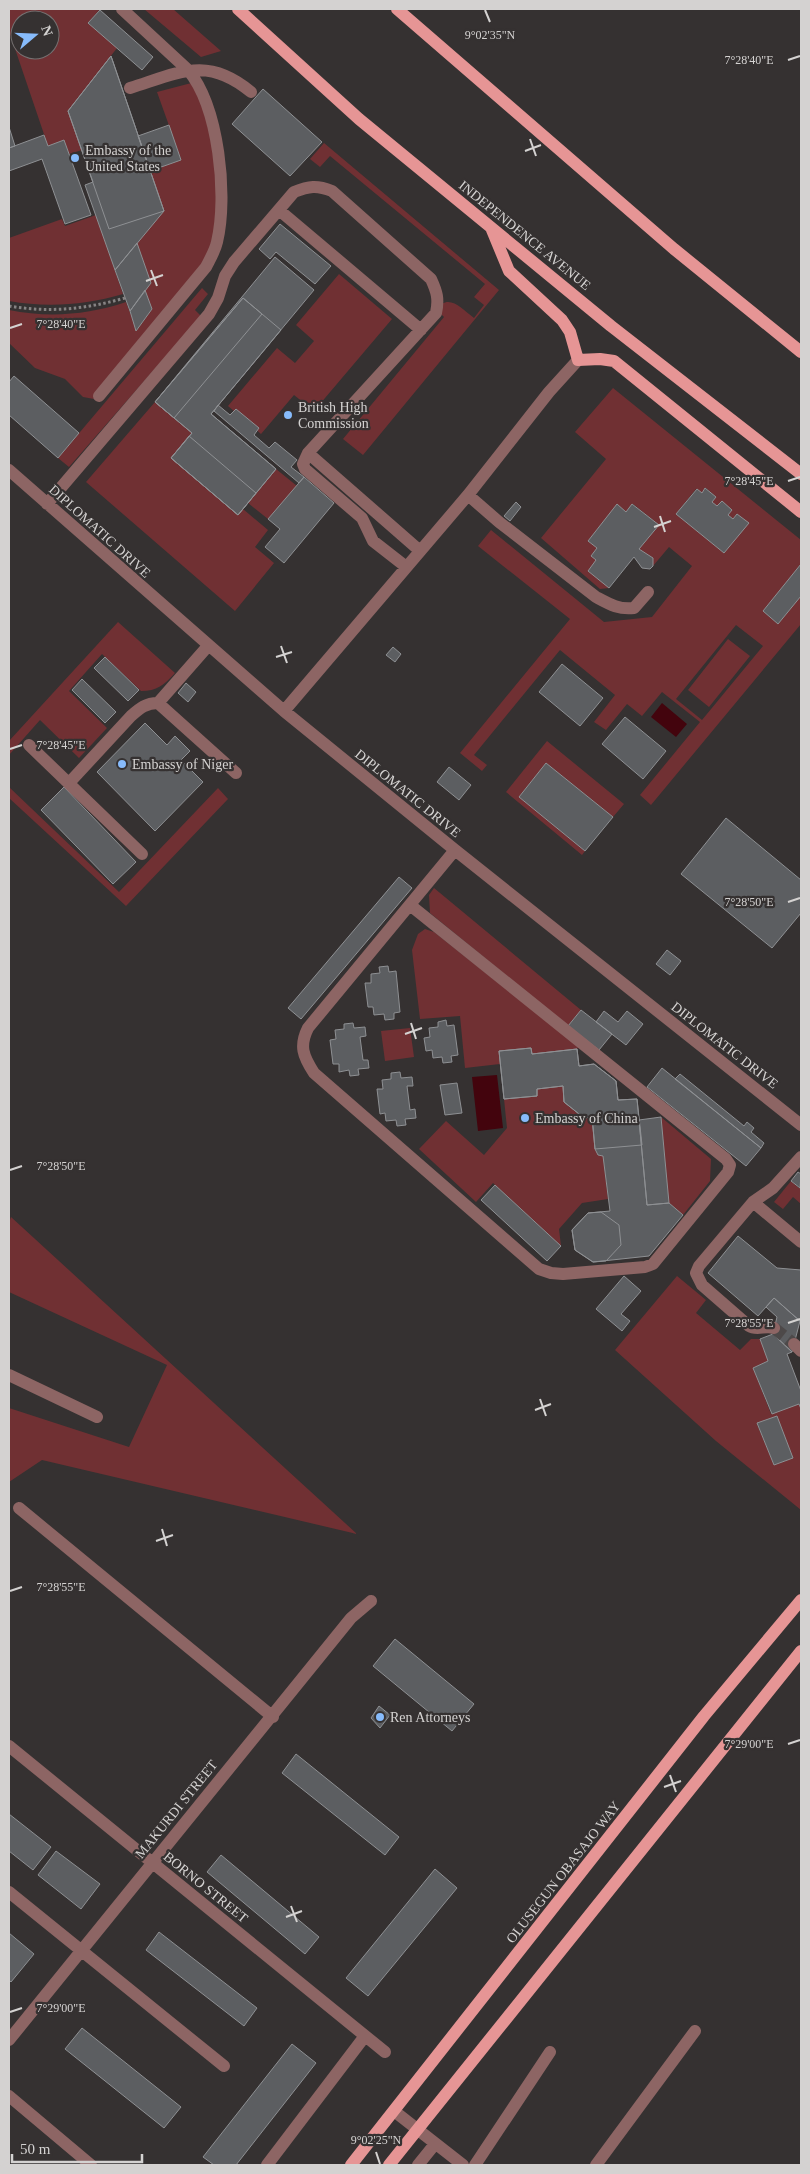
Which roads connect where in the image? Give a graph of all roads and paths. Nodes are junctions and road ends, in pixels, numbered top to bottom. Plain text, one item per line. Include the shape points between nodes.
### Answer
1 (122, 9) edge
2 (238, 9) edge
3 (397, 9) edge
4 (188, 70) junction
5 (130, 88) dead end
6 (251, 92) dead end
7 (279, 210) junction
8 (492, 228) junction
9 (125, 298) dead end
10 (9, 306) edge
11 (421, 330) junction
12 (801, 352) edge
13 (578, 360) junction
14 (98, 396) dead end
15 (308, 453) junction
16 (9, 470) edge
17 (801, 474) edge
18 (468, 495) junction
19 (47, 504) junction
20 (801, 512) edge
21 (419, 550) junction
22 (405, 566) junction
23 (648, 592) dead end
24 (208, 646) junction
25 (158, 703) junction
26 (284, 711) junction
27 (29, 745) dead end
28 (236, 773) dead end
29 (69, 783) junction
30 (454, 850) junction
31 (142, 854) dead end
32 (410, 905) junction
33 (800, 1121) edge
34 (801, 1158) edge
35 (753, 1202) junction
36 (801, 1242) edge
37 (774, 1328) tunnel mouth
38 (9, 1375) edge
39 (97, 1417) dead end
40 (19, 1508) dead end
41 (801, 1600) edge
42 (371, 1601) dead end
43 (801, 1651) edge
44 (272, 1717) junction
45 (9, 1746) edge
46 (151, 1863) junction
47 (9, 1892) edge
48 (81, 1950) junction
49 (695, 2031) dead end
50 (365, 2036) junction
51 (9, 2040) edge
52 (385, 2052) dead end
53 (550, 2052) dead end
54 (224, 2066) dead end
55 (9, 2096) edge
56 (394, 2111) junction
57 (417, 2130) junction
58 (435, 2144) junction
59 (91, 2165) edge
60 (267, 2165) edge
61 (351, 2165) edge
62 (389, 2165) edge
63 (418, 2165) edge
64 (463, 2165) edge
65 (475, 2165) edge
66 (596, 2165) edge

1 - 4 street
2 - 8 main road, INDEPENDENCE AVENUE via 359,119
3 - 12 main road via 674,249
4 - 5 street
4 - 6 street via 226,74
4 - 14 street via 198,82 206,101 220,166 222,203 217,244 206,267
7 - 11 street
7 - 11 street via 294,192 308,186 332,191 431,279 438,301 436,313
7 - 19 street via 234,262 209,314
8 - 13 main road via 509,271 562,320 570,332
8 - 17 main road, INDEPENDENCE AVENUE
9 - 10 path via 72,309
11 - 15 street
13 - 18 street
13 - 20 main road via 614,361
15 - 21 street
15 - 22 street via 303,464 305,469 362,518 373,540
16 - 19 street, DIPLOMATIC DRIVE
18 - 21 street
18 - 23 street via 606,603 619,608 634,608
19 - 24 street, DIPLOMATIC DRIVE
21 - 22 street
22 - 26 street
24 - 25 street
24 - 26 street, DIPLOMATIC DRIVE
25 - 28 street
25 - 29 street via 142,707
26 - 30 street, DIPLOMATIC DRIVE
27 - 29 street
29 - 31 street
30 - 32 street
30 - 33 street, DIPLOMATIC DRIVE
32 - 32 street via 308,1028 302,1040 303,1051 314,1073 539,1269 563,1274 653,1264 728,1172 730,1165 726,1159
34 - 35 street via 773,1188
35 - 36 street
35 - 37 street via 696,1273 702,1285 749,1326
38 - 39 street
40 - 44 street
41 - 56 main road, OLUSEGUN OBASAJO WAY via 704,1716
42 - 44 street, MAKURDI STREET via 351,1618
43 - 57 main road
44 - 46 street, MAKURDI STREET
45 - 46 street, BORNO STREET
46 - 48 street, MAKURDI STREET
46 - 50 street, BORNO STREET
47 - 48 street
48 - 51 street, MAKURDI STREET
48 - 54 street
49 - 66 street
50 - 52 street, BORNO STREET
50 - 60 street
53 - 65 street
55 - 59 street
56 - 57 street
56 - 61 main road, OLUSEGUN OBASAJO WAY
57 - 58 street
57 - 62 main road
58 - 63 street
58 - 64 street

